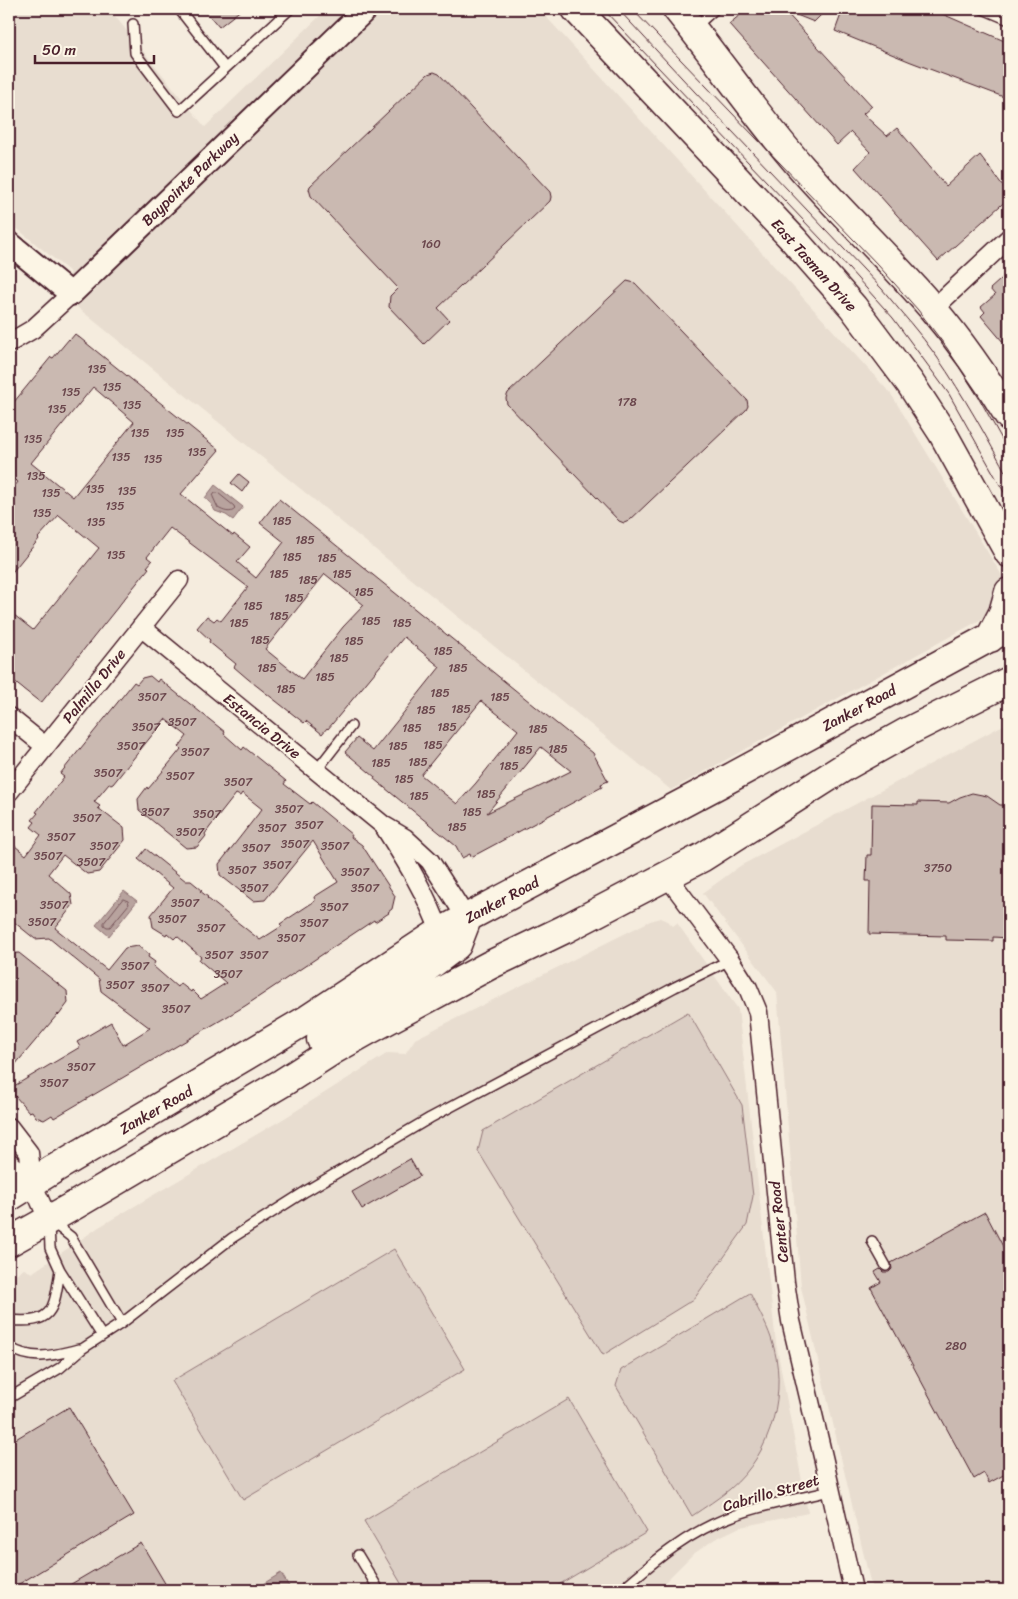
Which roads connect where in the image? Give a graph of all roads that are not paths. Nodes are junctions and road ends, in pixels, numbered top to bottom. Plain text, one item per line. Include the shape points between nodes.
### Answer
1 (178, 9) edge
2 (290, 9) edge
3 (366, 9) edge
4 (576, 9) edge
5 (715, 9) edge
6 (983, 9) edge
7 (685, 19) edge
8 (1009, 20) edge
9 (133, 24) dead end
10 (225, 68) junction
11 (1009, 238) edge
12 (9, 243) edge
13 (71, 294) junction
14 (933, 309) junction
15 (9, 343) edge
16 (1009, 416) edge
17 (1009, 553) edge
18 (179, 580) dead end
19 (1009, 592) edge
20 (141, 628) junction
21 (999, 632) edge
22 (1009, 682) edge
23 (9, 717) edge
24 (351, 726) dead end
25 (45, 746) junction
26 (316, 771) junction
27 (9, 792) edge
28 (383, 825) junction
29 (667, 876) junction
30 (467, 919) junction
31 (440, 932) junction
32 (730, 960) junction
33 (282, 1084) junction
34 (9, 1127) edge
35 (9, 1162) edge
36 (32, 1183) junction
37 (9, 1197) edge
38 (48, 1219) junction
39 (872, 1241) dead end
40 (9, 1242) edge
41 (886, 1266) dead end
42 (60, 1270) junction
43 (9, 1320) edge
44 (122, 1323) junction
45 (102, 1336) junction
46 (9, 1347) edge
47 (82, 1348) junction
48 (9, 1398) edge
49 (830, 1490) junction
50 (358, 1555) dead end
51 (379, 1590) edge
52 (621, 1590) edge
53 (852, 1590) edge

1 - 10 lane
2 - 10 lane
3 - 13 street, Baypointe Parkway
4 - 17 main road, East Tasman Drive via 794,240 852,307 910,383 942,432
5 - 7 lane
6 - 8 lane
7 - 14 main road via 801,168
9 - 10 lane via 135,52 179,111
11 - 14 street
12 - 13 street
13 - 15 street, Baypointe Parkway via 33,329
14 - 16 main road via 989,383
18 - 20 street, Palmilla Drive
19 - 21 main road
20 - 25 street, Palmilla Drive
20 - 26 street, Estancia Drive
21 - 30 main road, Zanker Road
22 - 29 main road via 846,766 703,857
23 - 25 street
24 - 26 lane
25 - 27 street, Palmilla Drive
26 - 28 street, Estancia Drive
28 - 30 street, Estancia Drive via 405,838 430,861
28 - 31 street, Estancia Drive via 410,868
29 - 32 street, Center Road
29 - 33 main road via 404,1010
30 - 31 main road, Zanker Road
30 - 33 main road via 457,945 325,1035
31 - 36 main road, Zanker Road via 308,1019
32 - 44 lane via 430,1118 306,1191 232,1238
32 - 49 street, Center Road via 748,988 758,1012 785,1282
33 - 38 main road
34 - 36 street via 29,1154
35 - 36 street
36 - 37 main road, Zanker Road
36 - 38 street
38 - 40 main road
38 - 42 lane via 50,1248
38 - 44 lane via 71,1237
39 - 41 lane
42 - 43 lane via 52,1308 44,1317 34,1321
42 - 45 lane
44 - 45 lane
45 - 47 lane
46 - 47 lane via 35,1357
47 - 48 lane via 60,1368
49 - 52 lane, Cabrillo Street via 732,1516 699,1531
49 - 53 street, Center Road
50 - 51 lane

